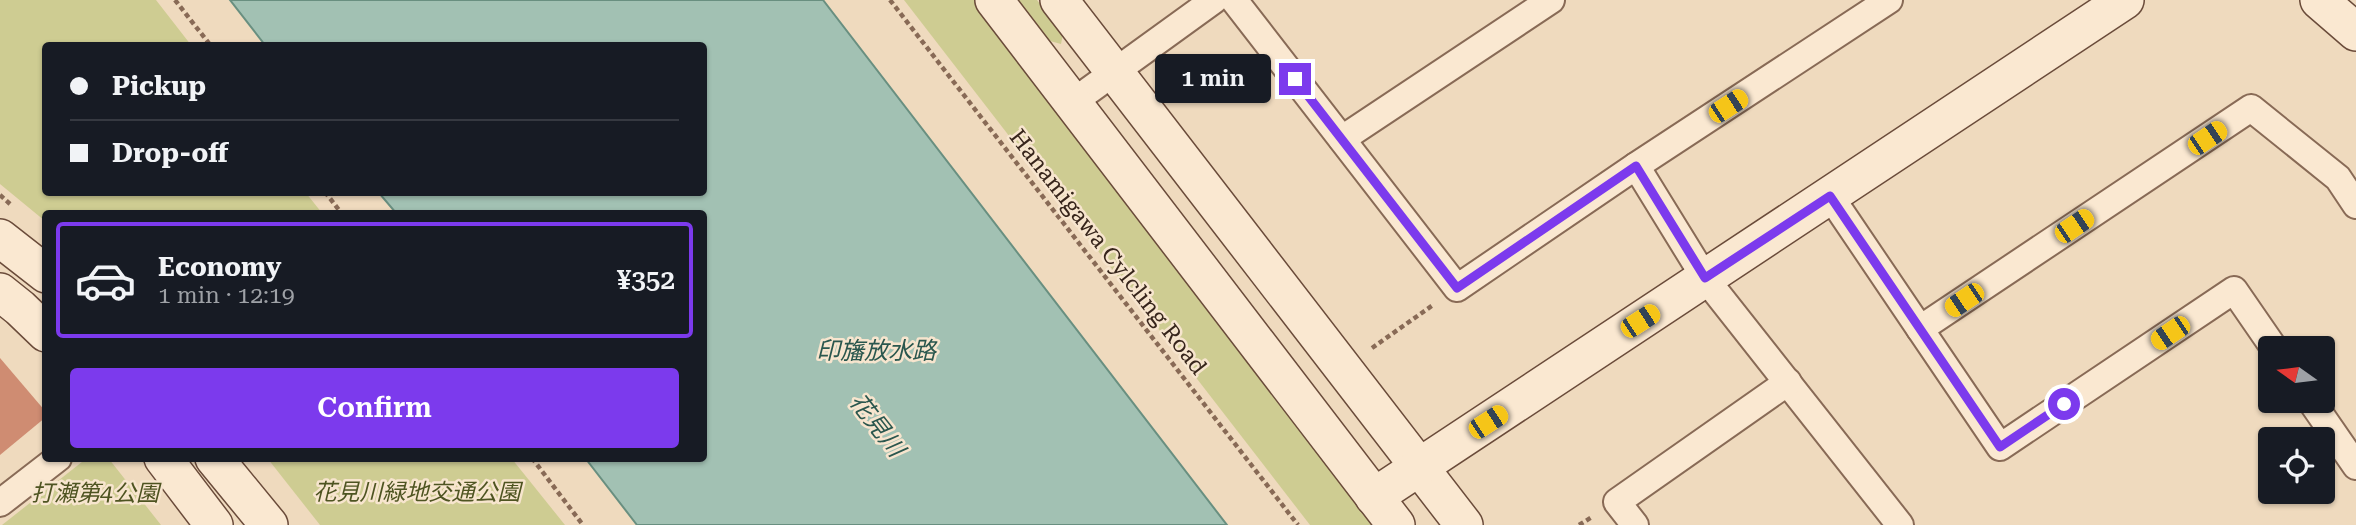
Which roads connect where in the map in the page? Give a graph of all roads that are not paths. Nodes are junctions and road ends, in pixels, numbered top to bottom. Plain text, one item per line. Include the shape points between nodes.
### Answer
1 (994, 0) edge
2 (1059, 0) edge
3 (1214, 0) edge
4 (1234, 0) edge
5 (1551, 0) edge
6 (1889, 0) edge
7 (2125, 0) edge
8 (2319, 0) edge
9 (2356, 32) edge
10 (1114, 70) junction
11 (1073, 102) junction
12 (1342, 139) junction
13 (1636, 166) junction
14 (1830, 196) junction
15 (2356, 205) edge
16 (0, 238) edge
17 (42, 271) edge
18 (1705, 278) junction
19 (0, 292) edge
20 (42, 329) edge
21 (1920, 329) junction
22 (2266, 336) edge
23 (1788, 382) junction
24 (2319, 413) edge
25 (53, 462) edge
26 (166, 462) edge
27 (217, 462) edge
28 (2356, 466) edge
29 (1419, 468) junction
30 (0, 503) edge
31 (1385, 511) edge
32 (214, 525) edge
33 (268, 525) edge
34 (1464, 525) edge
35 (1635, 525) edge
36 (1900, 525) edge

1 - 11 street
2 - 10 street
3 - 10 street
4 - 12 street
5 - 12 street
6 - 13 street
7 - 14 street
8 - 9 street
10 - 11 street
10 - 29 street
11 - 31 street
12 - 13 street via 1457,288
13 - 18 street
14 - 18 street
14 - 21 street
15 - 21 street via 2338,178 2251,108
16 - 17 street
18 - 23 street
18 - 29 street
19 - 20 street
21 - 22 street via 2000,447 2234,290
23 - 35 street via 1617,502
23 - 36 street
24 - 28 street
25 - 30 street
26 - 32 street
27 - 33 street
29 - 31 street
29 - 34 street

